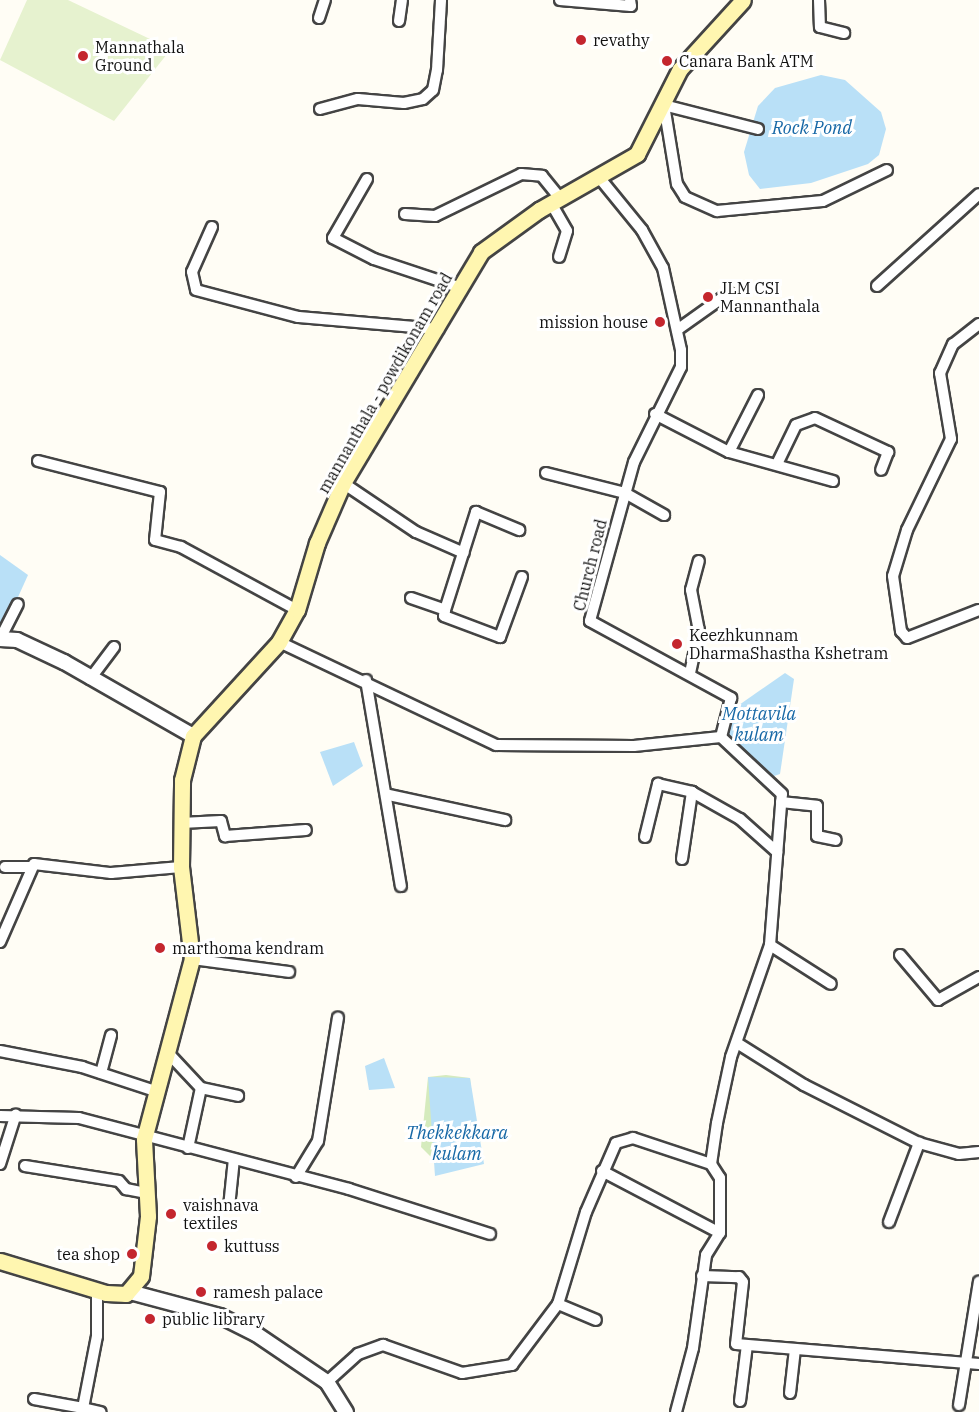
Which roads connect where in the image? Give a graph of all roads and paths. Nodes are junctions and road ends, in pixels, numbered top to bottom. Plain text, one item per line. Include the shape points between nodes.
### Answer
1 (325, 0) edge
2 (402, 0) edge
3 (441, 0) edge
4 (560, 0) edge
5 (630, 0) edge
6 (744, 0) edge
7 (819, 0) edge
8 (319, 18) dead end
9 (399, 21) dead end
10 (844, 33) dead end
11 (664, 105) junction
12 (320, 109) dead end
13 (758, 129) dead end
14 (887, 170) dead end
15 (598, 176) junction
16 (367, 179) dead end
17 (979, 194) edge
18 (555, 201) junction
19 (405, 214) dead end
20 (212, 227) dead end
21 (559, 257) dead end
22 (877, 286) dead end
23 (461, 288) junction
24 (729, 293) dead end
25 (979, 324) edge
26 (438, 329) junction
27 (677, 330) junction
28 (758, 395) dead end
29 (656, 414) junction
30 (729, 452) junction
31 (38, 461) dead end
32 (778, 462) junction
33 (881, 470) dead end
34 (546, 473) dead end
35 (832, 481) dead end
36 (343, 483) junction
37 (625, 493) junction
38 (664, 514) dead end
39 (519, 530) dead end
40 (464, 552) junction
41 (699, 561) dead end
42 (522, 577) dead end
43 (411, 598) dead end
44 (18, 604) dead end
45 (297, 610) junction
46 (445, 610) junction
47 (979, 610) edge
48 (0, 639) edge
49 (279, 642) junction
50 (114, 647) dead end
51 (690, 673) junction
52 (90, 679) junction
53 (366, 680) junction
54 (193, 736) junction
55 (721, 737) junction
56 (692, 792) junction
57 (389, 795) junction
58 (781, 802) junction
59 (505, 820) dead end
60 (181, 823) junction
61 (306, 830) dead end
62 (645, 837) dead end
63 (836, 840) dead end
64 (777, 852) junction
65 (682, 859) dead end
66 (5, 867) dead end
67 (30, 867) junction
68 (181, 867) junction
69 (400, 886) dead end
70 (0, 942) edge
71 (770, 945) junction
72 (900, 955) dead end
73 (192, 959) junction
74 (289, 972) dead end
75 (979, 977) edge
76 (831, 984) dead end
77 (338, 1018) dead end
78 (111, 1035) dead end
79 (737, 1043) junction
80 (0, 1051) edge
81 (170, 1055) junction
82 (101, 1073) junction
83 (201, 1088) junction
84 (154, 1091) junction
85 (238, 1096) dead end
86 (16, 1114) junction
87 (0, 1116) edge
88 (144, 1139) junction
89 (919, 1143) junction
90 (188, 1148) junction
91 (979, 1152) edge
92 (234, 1160) junction
93 (0, 1164) edge
94 (711, 1164) junction
95 (25, 1166) dead end
96 (602, 1171) junction
97 (296, 1178) junction
98 (146, 1193) junction
99 (229, 1207) dead end
100 (889, 1222) dead end
101 (720, 1233) junction
102 (490, 1234) dead end
103 (0, 1261) edge
104 (702, 1276) junction
105 (979, 1282) edge
106 (97, 1292) junction
107 (130, 1292) junction
108 (558, 1304) junction
109 (596, 1320) dead end
110 (747, 1345) junction
111 (795, 1349) junction
112 (979, 1364) edge
113 (962, 1366) junction
114 (327, 1382) junction
115 (790, 1393) dead end
116 (34, 1399) dead end
117 (740, 1401) dead end
118 (959, 1405) dead end
119 (83, 1408) junction
120 (101, 1412) edge
121 (346, 1412) edge
122 (676, 1412) edge

1 - 8 street
2 - 9 street
3 - 12 street via 433,90 423,99 404,103 358,99
4 - 5 street via 631,6
6 - 11 main road, mannanthala - powdikonam road via 680,69
7 - 10 street via 820,27
11 - 13 street
11 - 14 street via 676,184 699,207 717,211 823,201
11 - 15 main road, mannanthala - powdikonam road via 637,154
15 - 18 main road, mannanthala - powdikonam road
15 - 27 street, Church road via 642,230 663,268
16 - 23 street via 333,238 374,259
17 - 22 street
18 - 19 street via 542,176 521,174 435,216
18 - 21 street via 567,231
18 - 23 main road, mannanthala - powdikonam road via 482,252
20 - 26 street via 192,272 196,290 298,317
23 - 26 main road, mannanthala - powdikonam road
24 - 27 street
25 - 47 street via 953,344 940,373 951,439 908,530 894,576 901,631 907,638
26 - 36 main road, mannanthala - powdikonam road
27 - 29 street, Church road via 681,367
28 - 30 street
29 - 30 street
29 - 37 street, Church road
30 - 32 street
31 - 45 street via 160,492 156,540 181,548
32 - 33 street via 796,425 815,418 888,452
32 - 35 street
34 - 37 street
36 - 40 street via 416,532
36 - 45 main road, mannanthala - powdikonam road via 317,543
37 - 38 street
37 - 51 street, Church road via 591,621
39 - 40 street via 476,512
40 - 46 street
41 - 51 street via 691,590 699,630
42 - 46 street via 500,637 444,616
43 - 46 street
44 - 48 street
45 - 49 main road, mannanthala - powdikonam road
48 - 52 street via 17,639
49 - 53 street
49 - 54 main road, mannanthala - powdikonam road
50 - 52 street
51 - 55 street, Church road via 731,698
52 - 54 street
53 - 55 street via 496,745 634,746
53 - 57 street
54 - 60 main road, mannanthala - powdikonam road via 183,765
55 - 58 street via 780,788
56 - 62 street via 658,784
56 - 64 street via 740,819
56 - 65 street
57 - 59 street
57 - 69 street
58 - 63 street via 817,806 817,836
58 - 64 street
60 - 61 street via 221,821 225,836
60 - 68 main road, mannanthala - powdikonam road
64 - 71 street
66 - 67 street
67 - 68 street via 111,873
67 - 70 street via 21,902
68 - 73 main road, mannanthala - powdikonam road
71 - 76 street
71 - 79 street
72 - 75 street via 938,1000
73 - 74 street
73 - 81 main road, mannanthala - powdikonam road
77 - 97 street via 318,1140
78 - 82 street
79 - 89 street via 804,1085
79 - 94 street
80 - 82 street
81 - 83 street
81 - 84 main road, mannanthala - powdikonam road
82 - 84 street
83 - 85 street
83 - 90 street
84 - 88 main road, mannanthala - powdikonam road
86 - 87 street
86 - 88 street via 79,1118
86 - 93 street
88 - 90 street
88 - 98 main road, mannanthala - powdikonam road
89 - 91 street via 959,1154
89 - 100 street
90 - 92 street
92 - 97 street
92 - 99 street
94 - 96 street via 625,1137 613,1147
94 - 101 street via 720,1178
95 - 98 street via 119,1181
96 - 101 street
96 - 108 street
97 - 102 street
98 - 107 main road, mannanthala - powdikonam road via 146,1252 141,1276
101 - 104 street via 708,1248
103 - 106 main road
104 - 110 street via 739,1277 743,1282 736,1344
104 - 122 street via 693,1348
105 - 113 street
106 - 107 main road
106 - 119 street via 97,1329
107 - 114 street via 220,1316 299,1360
108 - 109 street
108 - 114 street via 512,1365 462,1372 383,1345 358,1354
110 - 111 street
110 - 117 street
111 - 113 street
111 - 115 street
112 - 113 street
113 - 118 street
114 - 121 street
116 - 119 street
119 - 120 street

